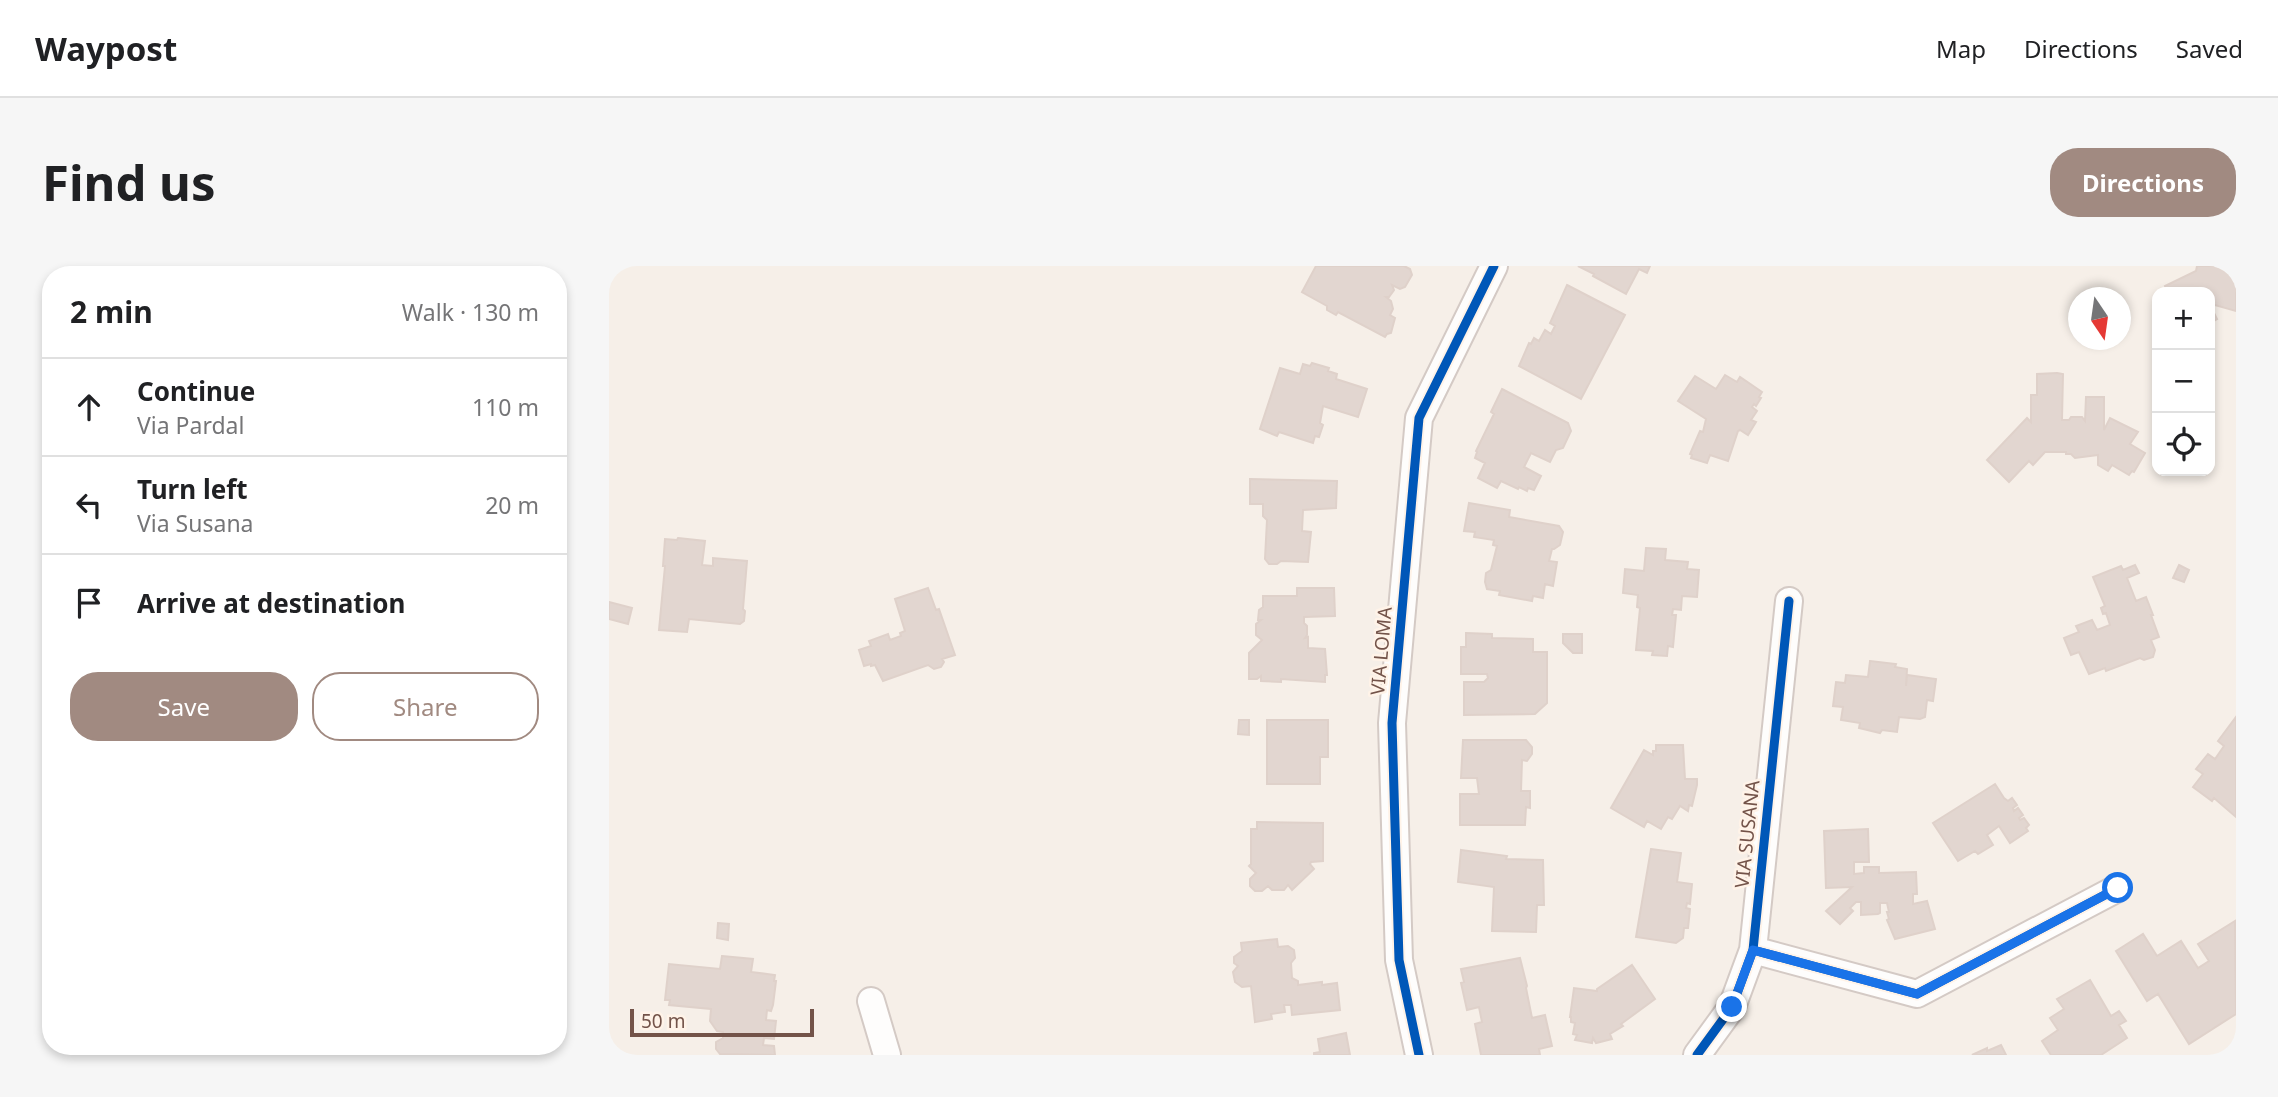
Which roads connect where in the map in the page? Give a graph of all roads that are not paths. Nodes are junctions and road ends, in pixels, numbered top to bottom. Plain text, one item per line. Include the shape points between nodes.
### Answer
1 (1495, 266) edge
2 (1789, 601) dead end
3 (2118, 888) dead end
4 (1753, 950) junction
5 (871, 1001) dead end
6 (887, 1055) edge
7 (1419, 1055) edge
8 (1697, 1055) edge

1 - 7 street, VIA LOMA via 1419,418 1392,723 1399,960
2 - 4 street, VIA SUSANA
3 - 4 street via 1917,994
4 - 8 street, VIA SUSANA via 1732,1007
5 - 6 street

